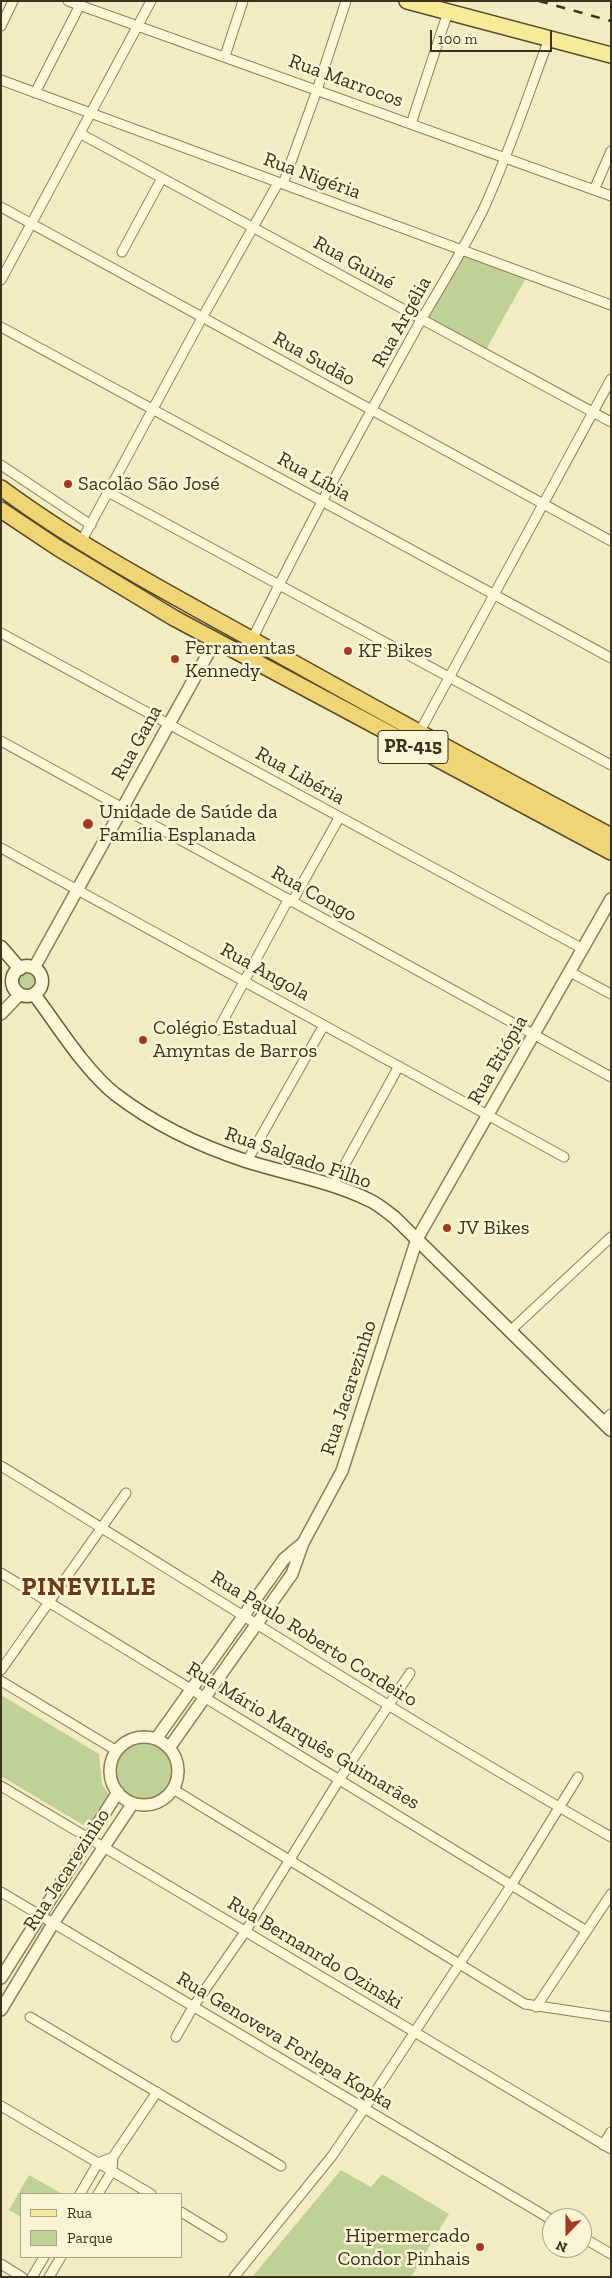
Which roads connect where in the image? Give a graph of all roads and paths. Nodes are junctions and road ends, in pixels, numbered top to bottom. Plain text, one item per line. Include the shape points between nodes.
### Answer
1 (13, 1) edge
2 (68, 1) edge
3 (151, 1) edge
4 (243, 1) edge
5 (346, 1) edge
6 (407, 1) edge
7 (80, 5) junction
8 (448, 12) junction
9 (140, 25) junction
10 (1, 26) edge
11 (548, 39) junction
12 (611, 55) edge
13 (225, 56) junction
14 (1, 80) edge
15 (318, 90) junction
16 (35, 93) junction
17 (92, 114) junction
18 (411, 124) junction
19 (81, 134) junction
20 (611, 150) edge
21 (504, 157) junction
22 (162, 178) junction
23 (281, 184) junction
24 (594, 190) junction
25 (611, 196) edge
26 (1, 207) edge
27 (32, 224) junction
28 (252, 227) junction
29 (463, 249) junction
30 (122, 252) dead end
31 (1, 280) edge
32 (611, 305) edge
33 (202, 318) junction
34 (422, 320) junction
35 (1, 327) edge
36 (611, 379) edge
37 (154, 409) junction
38 (372, 411) junction
39 (593, 412) junction
40 (611, 422) edge
41 (1, 464) edge
42 (1, 488) edge
43 (108, 492) junction
44 (324, 502) junction
45 (543, 504) junction
46 (1, 510) edge
47 (91, 525) junction
48 (611, 541) edge
49 (81, 542) junction
50 (279, 585) junction
51 (494, 595) junction
52 (1, 633) edge
53 (252, 640) junction
54 (215, 641) junction
55 (611, 658) edge
56 (449, 677) junction
57 (169, 725) junction
58 (419, 733) junction
59 (1, 742) edge
60 (611, 765) edge
61 (123, 808) junction
62 (339, 818) junction
63 (611, 836) edge
64 (1, 848) edge
65 (611, 852) edge
66 (79, 890) junction
67 (611, 899) edge
68 (290, 901) junction
69 (1, 947) edge
70 (583, 949) junction
71 (20, 968) junction
72 (34, 968) junction
73 (570, 972) junction
74 (244, 980) junction
75 (20, 994) junction
76 (34, 994) junction
77 (611, 994) edge
78 (1, 1014) edge
79 (324, 1025) junction
80 (218, 1030) dead end
81 (534, 1035) junction
82 (399, 1066) junction
83 (611, 1077) edge
84 (487, 1115) junction
85 (564, 1158) dead end
86 (247, 1161) junction
87 (333, 1186) junction
88 (611, 1237) edge
89 (417, 1239) junction
90 (510, 1331) junction
91 (608, 1422) edge
92 (1, 1466) edge
93 (126, 1493) dead end
94 (100, 1526) junction
95 (303, 1543) junction
96 (1, 1573) edge
97 (48, 1602) junction
98 (245, 1615) junction
99 (258, 1624) junction
100 (1, 1670) edge
101 (410, 1673) dead end
102 (1, 1681) edge
103 (192, 1689) junction
104 (206, 1697) junction
105 (388, 1706) junction
106 (156, 1739) junction
107 (169, 1748) junction
108 (118, 1750) junction
109 (578, 1777) dead end
110 (339, 1780) junction
111 (1, 1786) edge
112 (172, 1789) junction
113 (118, 1792) junction
114 (133, 1803) junction
115 (560, 1808) junction
116 (611, 1837) edge
117 (88, 1838) junction
118 (104, 1846) junction
119 (289, 1860) junction
120 (512, 1884) junction
121 (1, 1892) edge
122 (611, 1894) edge
123 (40, 1915) junction
124 (54, 1922) junction
125 (585, 1930) junction
126 (245, 1932) junction
127 (459, 1963) junction
128 (1, 1978) edge
129 (193, 2007) junction
130 (536, 2007) junction
131 (1, 2010) edge
132 (30, 2017) dead end
133 (611, 2017) edge
134 (413, 2032) junction
135 (176, 2037) dead end
136 (157, 2092) junction
137 (1, 2106) edge
138 (364, 2109) junction
139 (611, 2132) edge
140 (607, 2147) edge
141 (113, 2158) junction
142 (98, 2164) junction
143 (281, 2166) dead end
144 (112, 2171) junction
145 (81, 2193) edge
146 (99, 2193) edge
147 (149, 2193) edge
148 (182, 2213) edge
149 (542, 2214) edge
150 (222, 2237) dead end
151 (592, 2243) edge
152 (611, 2254) edge
153 (43, 2258) edge
154 (59, 2258) edge
155 (1, 2264) edge
156 (22, 2277) edge
157 (32, 2277) edge
158 (49, 2277) edge
159 (234, 2277) edge

1 - 10 street
2 - 7 street, Rua Marrocos
3 - 9 street
4 - 13 street
5 - 15 street
6 - 8 main road
7 - 9 street, Rua Marrocos
7 - 16 street
8 - 11 main road
8 - 18 street
9 - 13 street, Rua Marrocos
9 - 17 street
11 - 12 main road
11 - 21 street, Rua Argélia
13 - 15 street, Rua Marrocos
14 - 16 street, Rua Nigéria
15 - 18 street, Rua Marrocos
15 - 23 street
16 - 17 street, Rua Nigéria
17 - 19 street
17 - 23 street, Rua Nigéria
18 - 21 street, Rua Marrocos
19 - 22 street, Rua Guiné
19 - 27 street
20 - 24 street
21 - 24 street, Rua Marrocos
21 - 29 street, Rua Argélia
22 - 28 street, Rua Guiné
22 - 30 street
23 - 28 street
23 - 29 street, Rua Nigéria
24 - 25 street, Rua Marrocos
26 - 27 street, Rua Sudão
27 - 31 street
27 - 33 street, Rua Sudão
28 - 33 street
28 - 34 street, Rua Guiné
29 - 32 street, Rua Nigéria via 527,276
29 - 34 street, Rua Argélia
33 - 37 street
33 - 38 street, Rua Sudão
34 - 38 street, Rua Argélia
34 - 39 street, Rua Guiné
35 - 37 street, Rua Líbia
36 - 39 street
37 - 43 street
37 - 44 street, Rua Líbia
38 - 44 street, Rua Argélia
38 - 45 street, Rua Sudão
39 - 40 street, Rua Guiné
39 - 45 street
41 - 47 street
42 - 49 highway, PR-415
43 - 47 street
43 - 50 street
44 - 50 street, Rua Argélia
44 - 51 street, Rua Líbia
45 - 48 street, Rua Sudão
45 - 51 street
46 - 54 highway, PR-415 via 81,562
47 - 49 street
49 - 53 highway, PR-415
50 - 53 street, Rua Argélia
50 - 56 street
51 - 55 street, Rua Líbia
51 - 56 street
52 - 57 street, Rua Libéria
53 - 54 highway via 236,636
53 - 58 highway, PR-415
54 - 57 street, Rua Gana
54 - 65 highway, PR-415
56 - 58 street
56 - 60 street
57 - 61 street, Rua Gana
57 - 62 street, Rua Libéria
58 - 63 highway, PR-415
59 - 61 street, Rua Congo
61 - 66 street, Rua Gana
61 - 68 street, Rua Congo
62 - 68 street
62 - 70 street, Rua Libéria
64 - 66 street, Rua Angola
66 - 72 street, Rua Gana
66 - 74 street, Rua Angola
67 - 70 street, Rua Etiópia
68 - 74 street
68 - 81 street, Rua Congo
69 - 71 main road
70 - 73 street, Rua Etiópia
71 - 72 main road
71 - 75 main road via 12,980
72 - 76 main road via 42,981
73 - 77 street
73 - 81 street, Rua Etiópia
74 - 79 street, Rua Angola
74 - 80 street
75 - 76 main road
75 - 78 street
76 - 86 main road, Rua Salgado Filho via 83,1060 114,1093 187,1137
79 - 82 street, Rua Angola
79 - 86 street
81 - 83 street, Rua Congo
81 - 84 street, Rua Etiópia
82 - 84 street, Rua Angola
82 - 87 street
84 - 85 street, Rua Angola
84 - 89 street, Rua Etiópia
86 - 87 main road, Rua Salgado Filho
87 - 89 main road, Rua Salgado Filho via 370,1201 394,1217
88 - 90 street
89 - 90 main road, Rua Salgado Filho
89 - 95 street, Rua Jacarezinho via 342,1471
90 - 91 main road, Rua Salgado Filho
92 - 94 street, Rua Paulo Roberto Cordeiro
93 - 94 street
94 - 97 street
94 - 98 street, Rua Paulo Roberto Cordeiro
95 - 98 street, Rua Jacarezinho via 284,1559
95 - 99 street, Rua Jacarezinho via 292,1574
96 - 97 street, Rua Mário Marquês Guimarães
97 - 100 street
97 - 103 street, Rua Mário Marquês Guimarães
98 - 99 street, Rua Paulo Roberto Cordeiro
98 - 103 street, Rua Jacarezinho
99 - 104 street, Rua Jacarezinho
99 - 105 street, Rua Paulo Roberto Cordeiro
101 - 105 street
102 - 108 street
103 - 104 street, Rua Mário Marquês Guimarães
103 - 106 street, Rua Jacarezinho
104 - 107 street, Rua Jacarezinho
104 - 110 street, Rua Mário Marquês Guimarães
105 - 110 street
105 - 115 street, Rua Paulo Roberto Cordeiro
106 - 107 street
106 - 108 street via 135,1738
107 - 112 street via 178,1767
108 - 113 street via 111,1772
109 - 115 street
110 - 119 street
110 - 120 street, Rua Mário Marquês Guimarães
111 - 117 street, Rua Bernanrdo Ozinski
112 - 114 street via 166,1797 154,1803
112 - 119 street
113 - 114 street
113 - 117 street, Rua Jacarezinho
114 - 118 street, Rua Jacarezinho
115 - 116 street, Rua Paulo Roberto Cordeiro
115 - 120 street
117 - 118 street, Rua Bernanrdo Ozinski
117 - 123 street, Rua Jacarezinho
118 - 124 street, Rua Jacarezinho
118 - 126 street, Rua Bernanrdo Ozinski
119 - 126 street
119 - 127 street
120 - 125 street, Rua Mário Marquês Guimarães
120 - 127 street
121 - 123 street, Rua Genoveva Forlepa Kopka
122 - 125 street
123 - 124 street, Rua Genoveva Forlepa Kopka
123 - 128 street, Rua Jacarezinho
124 - 129 street, Rua Genoveva Forlepa Kopka
124 - 131 street, Rua Jacarezinho
125 - 130 street
126 - 129 street
126 - 134 street, Rua Bernanrdo Ozinski
127 - 130 street via 518,2000
127 - 134 street
129 - 135 street
129 - 138 street, Rua Genoveva Forlepa Kopka
130 - 133 street
132 - 136 street
134 - 138 street
134 - 140 street, Rua Bernanrdo Ozinski
136 - 141 street
136 - 143 street
137 - 142 street
138 - 149 street, Rua Genoveva Forlepa Kopka
138 - 159 street via 332,2156
139 - 140 street
141 - 142 street
141 - 144 street
142 - 144 street
142 - 145 street
144 - 146 street
144 - 147 street
148 - 150 street
151 - 152 street
153 - 157 street
154 - 158 street
155 - 156 street

